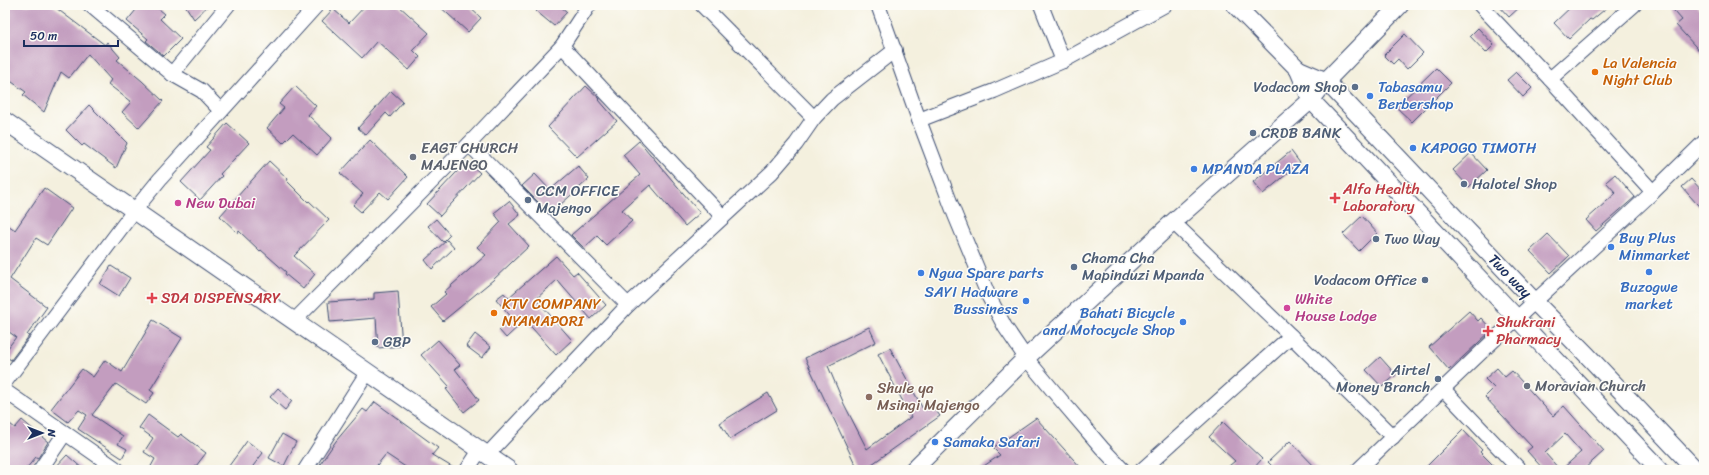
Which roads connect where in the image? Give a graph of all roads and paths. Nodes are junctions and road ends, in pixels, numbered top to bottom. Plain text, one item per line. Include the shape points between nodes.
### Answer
1 (90, 5) edge
2 (228, 5) edge
3 (317, 5) edge
4 (589, 5) edge
5 (702, 5) edge
6 (878, 5) edge
7 (1041, 5) edge
8 (1165, 5) edge
9 (1235, 5) edge
10 (1400, 5) edge
11 (1480, 5) edge
12 (1634, 5) edge
13 (562, 46) junction
14 (895, 50) junction
15 (1063, 61) junction
16 (1298, 69) junction
17 (172, 74) junction
18 (1550, 79) junction
19 (1326, 81) junction
20 (1311, 100) junction
21 (221, 111) junction
22 (814, 118) junction
23 (919, 120) junction
24 (5, 121) edge
25 (1704, 142) edge
26 (469, 144) junction
27 (1653, 192) junction
28 (134, 211) junction
29 (722, 217) junction
30 (1173, 222) junction
31 (1534, 302) junction
32 (628, 306) junction
33 (1517, 318) junction
34 (294, 321) junction
35 (1291, 336) junction
36 (1026, 358) junction
37 (367, 373) junction
38 (5, 382) edge
39 (1444, 390) junction
40 (5, 391) edge
41 (65, 433) junction
42 (1393, 437) junction
43 (484, 453) junction
44 (40, 470) edge
45 (118, 470) edge
46 (305, 470) edge
47 (467, 470) edge
48 (509, 470) edge
49 (913, 470) edge
50 (1123, 470) edge
51 (1142, 470) edge
52 (1358, 470) edge
53 (1520, 470) edge
54 (1660, 470) edge
55 (1696, 470) edge

1 - 17 street
2 - 17 street
3 - 21 street
4 - 13 street
5 - 22 street
6 - 14 street
7 - 15 street
8 - 15 street
9 - 16 street
10 - 19 street
11 - 18 street
12 - 18 street
13 - 26 street
13 - 29 street
14 - 22 street via 832,98
14 - 23 street
15 - 23 street
16 - 19 street
16 - 20 street
17 - 21 street via 202,91
18 - 27 street
19 - 20 street
19 - 31 street, Two way
20 - 30 street
20 - 33 street
21 - 28 street
22 - 29 street via 772,172
23 - 36 street via 989,297
24 - 28 street
25 - 27 street
26 - 32 street
26 - 34 street
27 - 31 street
28 - 34 street
28 - 38 street
29 - 32 street
30 - 35 street
30 - 36 street
31 - 33 street
31 - 55 street, Two way
32 - 43 street
33 - 39 street
33 - 54 street
34 - 37 street
35 - 42 street
35 - 51 street
36 - 49 street
36 - 50 street
37 - 43 street
37 - 46 street
39 - 42 street
39 - 53 street
40 - 41 street
41 - 44 street
41 - 45 street
42 - 52 street
43 - 47 street
43 - 48 street

